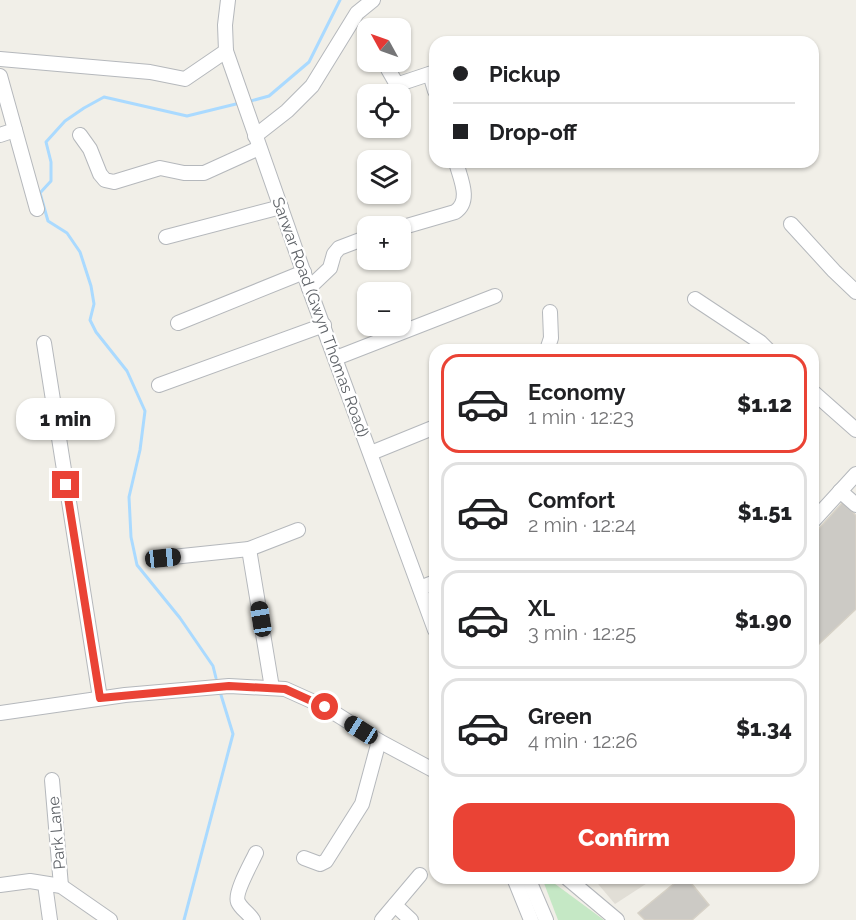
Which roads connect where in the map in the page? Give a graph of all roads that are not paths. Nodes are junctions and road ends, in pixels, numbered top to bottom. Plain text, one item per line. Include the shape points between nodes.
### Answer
1 (228, 0) edge
2 (372, 0) edge
3 (226, 51) junction
4 (0, 59) edge
5 (390, 72) edge
6 (429, 74) edge
7 (0, 76) edge
8 (15, 130) junction
9 (0, 135) edge
10 (80, 135) dead end
11 (257, 142) junction
12 (458, 168) edge
13 (281, 207) junction
14 (38, 209) dead end
15 (791, 224) dead end
16 (411, 225) edge
17 (166, 237) dead end
18 (357, 241) edge
19 (304, 272) junction
20 (309, 288) junction
21 (856, 292) edge
22 (495, 296) dead end
23 (695, 299) dead end
24 (550, 312) dead end
25 (178, 323) dead end
26 (324, 324) junction
27 (44, 343) dead end
28 (549, 344) edge
29 (762, 344) edge
30 (336, 358) junction
31 (159, 385) dead end
32 (819, 397) edge
33 (429, 430) edge
34 (856, 430) edge
35 (371, 453) junction
36 (856, 474) edge
37 (840, 491) junction
38 (856, 505) edge
39 (819, 512) edge
40 (298, 531) dead end
41 (249, 549) junction
42 (163, 558) dead end
43 (429, 584) edge
44 (420, 588) junction
45 (429, 613) edge
46 (272, 688) junction
47 (100, 698) junction
48 (0, 713) edge
49 (380, 741) junction
50 (429, 768) edge
51 (52, 780) dead end
52 (256, 853) dead end
53 (304, 858) dead end
54 (420, 875) dead end
55 (45, 884) junction
56 (516, 884) edge
57 (531, 884) edge
58 (574, 884) edge
59 (0, 885) edge
60 (61, 886) junction
61 (395, 905) junction
62 (50, 920) edge
63 (110, 920) edge
64 (253, 920) edge
65 (382, 920) edge
66 (411, 920) edge
67 (531, 920) edge
68 (546, 920) edge
69 (617, 920) edge

1 - 3 street, Sarwar Road (Gwyn Thomas Road)
2 - 11 street via 357,13 312,86
3 - 4 street via 185,78
3 - 11 street, Sarwar Road (Gwyn Thomas Road)
5 - 6 street via 396,83
7 - 8 street
8 - 9 street
8 - 14 street
10 - 11 street via 100,174 114,182 160,168 204,173
11 - 13 street, Sarwar Road (Gwyn Thomas Road)
12 - 16 street via 464,192 461,208
13 - 17 street
13 - 19 street, Sarwar Road (Gwyn Thomas Road)
15 - 21 street
18 - 20 street via 339,248 330,268
19 - 20 street, Sarwar Road (Gwyn Thomas Road)
19 - 25 street
20 - 26 street, Sarwar Road (Gwyn Thomas Road)
22 - 30 street
23 - 29 street
24 - 28 street
26 - 30 street, Sarwar Road (Gwyn Thomas Road)
26 - 31 street
27 - 47 street
30 - 35 street, Sarwar Road (Gwyn Thomas Road)
32 - 34 street
33 - 35 street
35 - 44 street, Sarwar Road (Gwyn Thomas Road)
36 - 37 street
37 - 38 street
37 - 39 street
40 - 41 street
41 - 42 street
41 - 46 street
43 - 44 street
44 - 45 street, Sarwar Road (Gwyn Thomas Road)
46 - 47 street via 229,686
46 - 49 street via 306,697
47 - 48 street
49 - 50 street
49 - 53 street via 362,804 326,861 320,864
51 - 60 street, Park Lane
52 - 64 street via 236,895
54 - 61 street
55 - 59 street via 30,881
55 - 60 street
55 - 62 street
56 - 67 street
57 - 68 street
58 - 69 street
60 - 63 street
61 - 65 street
61 - 66 street

